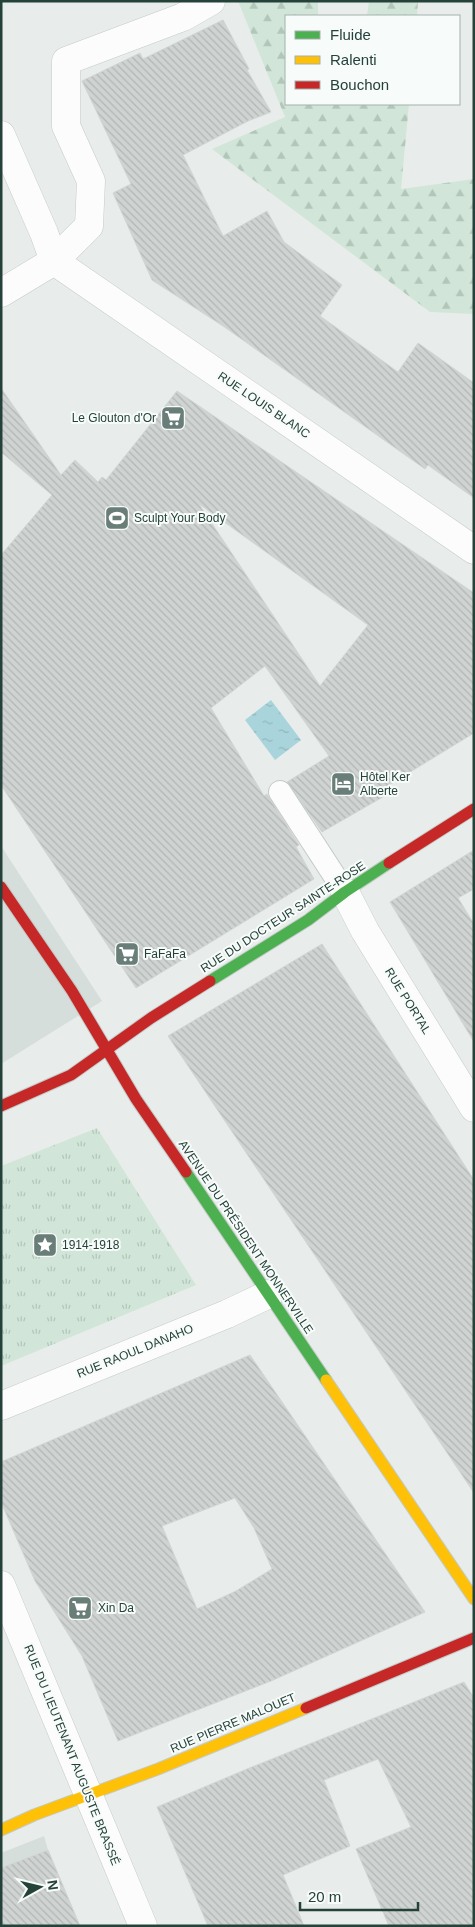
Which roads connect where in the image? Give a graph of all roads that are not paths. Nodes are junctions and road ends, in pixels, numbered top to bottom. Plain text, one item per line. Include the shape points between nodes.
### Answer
1 (211, 1) edge
2 (182, 9) edge
3 (1, 135) edge
4 (54, 261) junction
5 (1, 293) edge
6 (474, 550) edge
7 (280, 792) dead end
8 (474, 809) edge
9 (1, 887) edge
10 (345, 892) junction
11 (107, 1050) junction
12 (1, 1106) edge
13 (474, 1108) edge
14 (269, 1294) junction
15 (1, 1406) edge
16 (1, 1585) edge
17 (474, 1599) edge
18 (474, 1638) edge
19 (89, 1795) junction
20 (1, 1830) edge
21 (144, 1926) edge

1 - 2 street
2 - 4 street via 66,61 66,126 91,181 89,226
3 - 4 street
4 - 5 street
4 - 6 street, RUE LOUIS BLANC
7 - 10 lane
8 - 10 street, RUE DU DOCTEUR SAINTE-ROSE
9 - 11 street, AVENUE DU PRÉSIDENT MONNERVILLE via 72,991
10 - 11 street, RUE DU DOCTEUR SAINTE-ROSE via 308,920
10 - 13 street, RUE PORTAL via 365,931
11 - 12 street, RUE DU DOCTEUR SAINTE-ROSE via 71,1075
11 - 14 street, AVENUE DU PRÉSIDENT MONNERVILLE via 136,1099
14 - 15 street, RUE RAOUL DANAHO
14 - 17 street, AVENUE DU PRÉSIDENT MONNERVILLE
16 - 19 street, RUE DU LIEUTENANT AUGUSTE BRASSÉ
18 - 19 street, RUE PIERRE MALOUET
19 - 20 street, RUE PIERRE MALOUET
19 - 21 street, RUE DU LIEUTENANT AUGUSTE BRASSÉ

